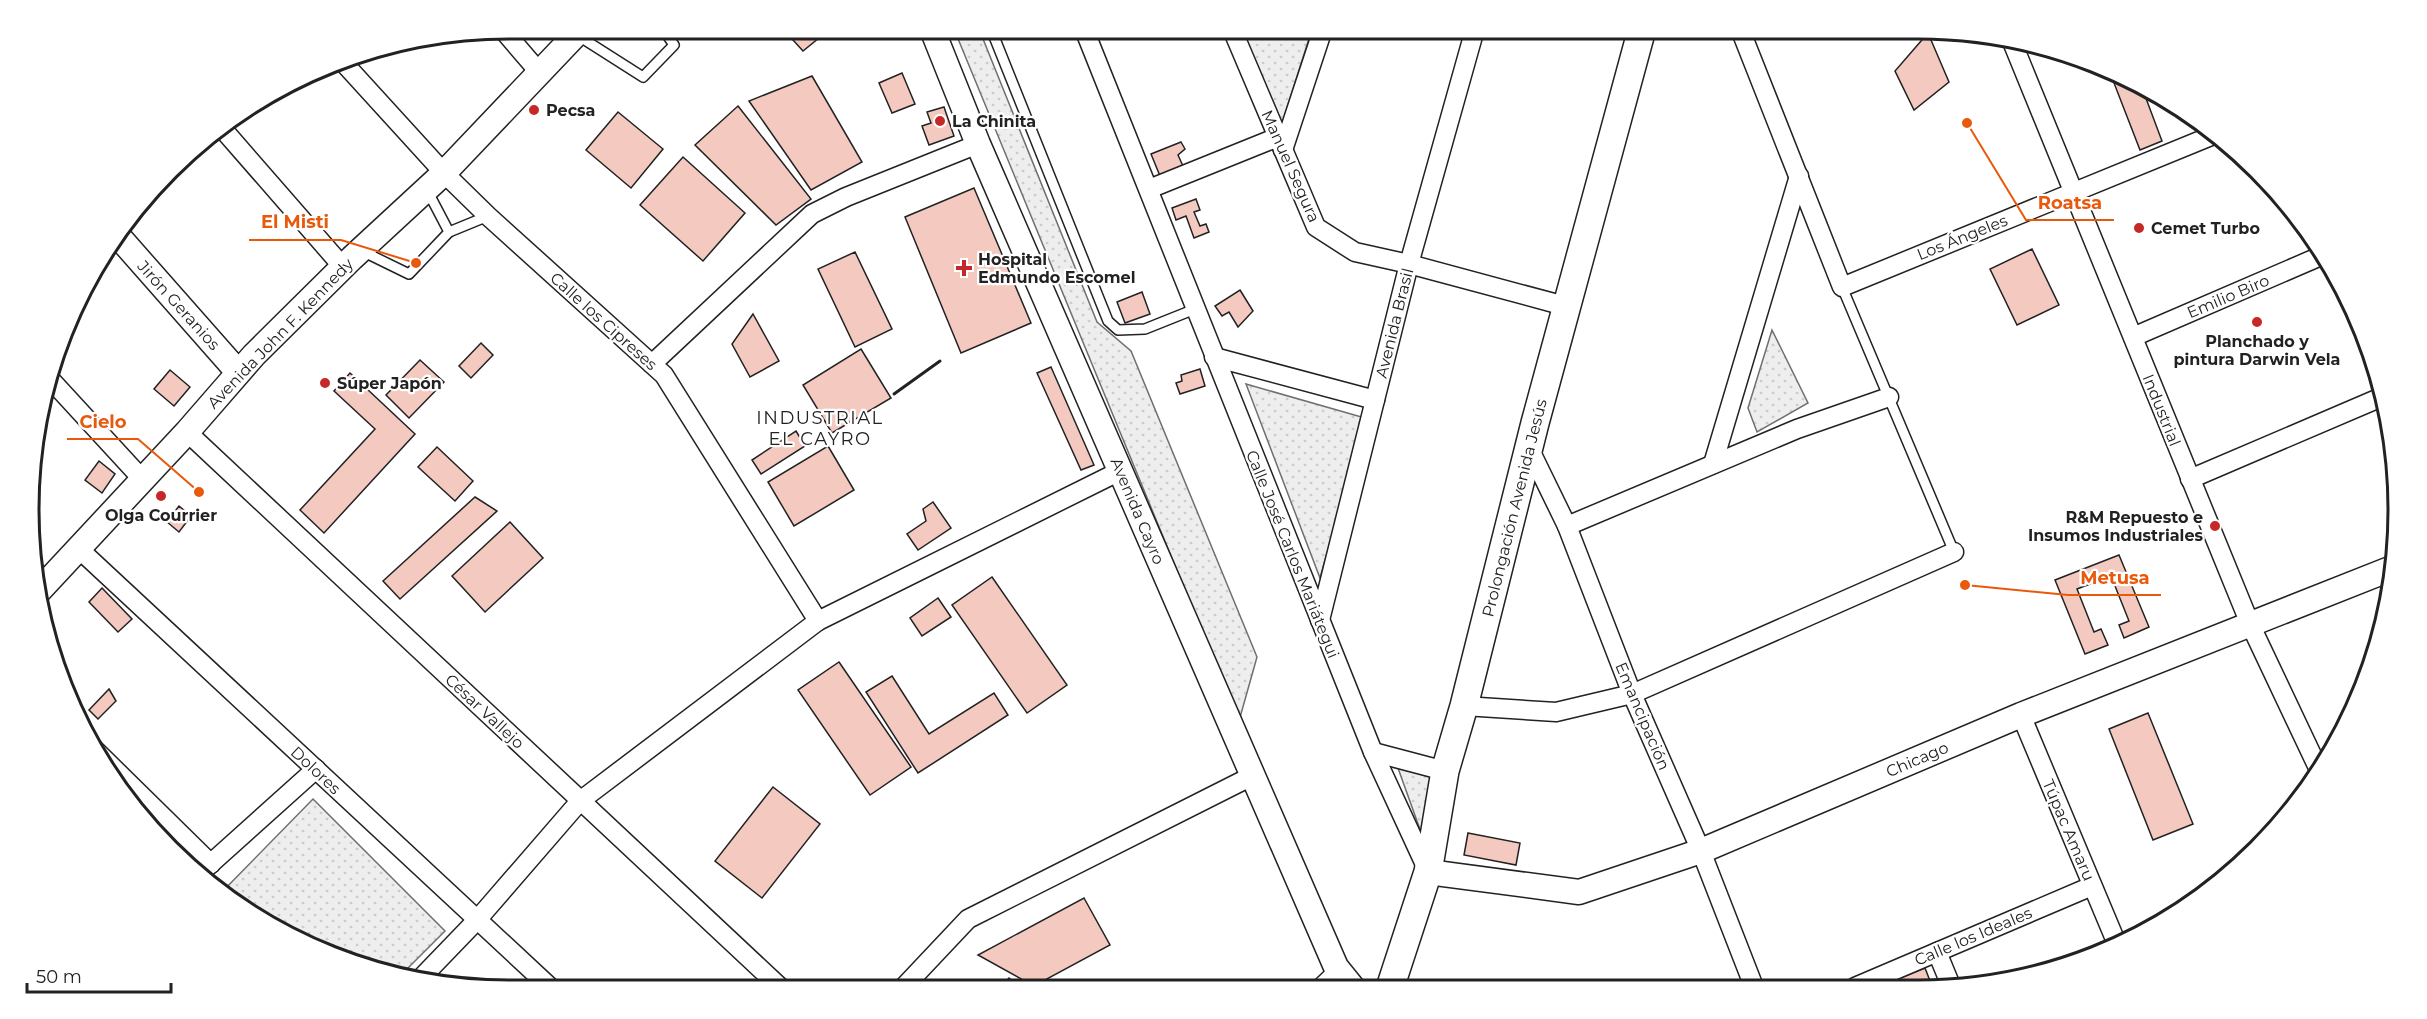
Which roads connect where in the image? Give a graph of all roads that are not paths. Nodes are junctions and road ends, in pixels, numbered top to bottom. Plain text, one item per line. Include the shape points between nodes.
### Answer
1 (511, 39) edge
2 (570, 39) edge
3 (589, 39) edge
4 (670, 39) edge
5 (936, 39) edge
6 (995, 39) edge
7 (1088, 39) edge
8 (1237, 39) edge
9 (1319, 39) edge
10 (1472, 39) edge
11 (1639, 39) edge
12 (1744, 39) edge
13 (2015, 49) edge
14 (347, 68) edge
15 (539, 72) junction
16 (226, 134) edge
17 (2206, 138) edge
18 (1280, 143) junction
19 (978, 144) junction
20 (1799, 176) junction
21 (436, 181) junction
22 (1149, 189) junction
23 (2073, 191) junction
24 (488, 216) junction
25 (449, 232) junction
26 (123, 241) edge
27 (360, 250) junction
28 (2315, 258) edge
29 (1409, 264) junction
30 (342, 267) junction
31 (1842, 286) junction
32 (1565, 306) junction
33 (1194, 309) junction
34 (2133, 337) junction
35 (1214, 357) junction
36 (652, 364) junction
37 (238, 372) junction
38 (56, 385) edge
39 (1889, 397) junction
40 (1375, 400) junction
41 (2375, 400) edge
42 (187, 432) junction
43 (1528, 448) junction
44 (1713, 464) junction
45 (1120, 471) junction
46 (2190, 479) junction
47 (143, 480) junction
48 (1567, 525) junction
49 (80, 549) junction
50 (1954, 552) joint
51 (2384, 571) edge
52 (44, 578) edge
53 (1320, 620) junction
54 (818, 621) junction
55 (2250, 624) junction
56 (1632, 694) junction
57 (1464, 706) junction
58 (2021, 715) junction
59 (1373, 752) junction
60 (2315, 761) edge
61 (316, 769) junction
62 (1445, 771) junction
63 (1252, 776) junction
64 (133, 791) edge
65 (580, 801) junction
66 (1701, 851) junction
67 (195, 860) edge
68 (206, 869) edge
69 (1428, 872) junction
70 (2092, 886) junction
71 (477, 920) junction
72 (2114, 937) edge
73 (1937, 952) junction
74 (1336, 967) junction
75 (426, 972) edge
76 (1948, 979) edge
77 (542, 980) edge
78 (772, 980) edge
79 (910, 980) edge
80 (1322, 980) edge
81 (1347, 980) edge
82 (1393, 980) edge
83 (1751, 980) edge
84 (1871, 980) edge

1 - 15 street
2 - 15 main road, Avenida John F. Kennedy
3 - 4 lane via 643,77 674,45
5 - 19 main road, Avenida Cayro
6 - 33 lane via 1107,321 1118,330 1145,329
7 - 22 street, Calle José Carlos Mariátegui
8 - 18 street, Manuel Segura
9 - 18 street
10 - 29 street, Avenida Brasil
11 - 32 main road, Prolongación Avenida Jesús
12 - 20 street
13 - 23 street, Industrial
14 - 21 street, Calle los Cipreses
15 - 21 main road, Avenida John F. Kennedy
16 - 30 street
17 - 23 street, Los Ángeles
18 - 22 street
18 - 29 street, Manuel Segura via 1316,226 1355,252
19 - 36 street via 813,214
19 - 45 main road, Avenida Cayro
20 - 31 street
20 - 44 street
21 - 24 street, Calle los Cipreses
21 - 25 lane
21 - 27 main road, Avenida John F. Kennedy
22 - 33 street, Calle José Carlos Mariátegui
23 - 31 street, Los Ángeles
23 - 34 street, Industrial
24 - 25 lane
24 - 36 street, Calle los Cipreses
25 - 27 lane via 409,274
26 - 37 main road, Jirón Geranios
27 - 30 main road, Avenida John F. Kennedy
28 - 34 street, Emilio Biro
29 - 32 street, Manuel Segura
29 - 40 street, Avenida Brasil
30 - 37 main road, Avenida John F. Kennedy
31 - 39 lane
32 - 43 main road, Prolongación Avenida Jesús
33 - 35 street, Calle José Carlos Mariátegui
34 - 46 street, Industrial
35 - 40 street
35 - 53 street, Calle José Carlos Mariátegui
36 - 54 street, Calle los Cipreses via 664,375
37 - 42 main road, Avenida John F. Kennedy
38 - 47 street
39 - 44 street
39 - 50 lane
40 - 53 street, Avenida Brasil
41 - 46 street
42 - 47 main road, Avenida John F. Kennedy
42 - 65 street, César Vallejo
43 - 48 street, Emancipación
43 - 57 main road, Prolongación Avenida Jesús
44 - 48 street
45 - 54 street
45 - 63 main road, Avenida Cayro
46 - 55 street, Industrial
47 - 49 main road, Avenida John F. Kennedy
48 - 56 street, Emancipación
49 - 52 main road, Avenida John F. Kennedy
49 - 61 street, Dolores
50 - 56 street
51 - 55 main road, Chicago
53 - 59 street, Calle José Carlos Mariátegui
54 - 65 street
55 - 58 main road, Chicago
55 - 60 street, Industrial
56 - 57 street via 1556,712
56 - 66 street, Emancipación
57 - 62 main road, Prolongación Avenida Jesús
58 - 66 main road, Chicago
58 - 70 street, Túpac Amaru
59 - 62 street
59 - 69 street, Calle José Carlos Mariátegui
61 - 68 street
61 - 71 street, Dolores
62 - 69 main road, Prolongación Avenida Jesús
63 - 74 main road, Avenida Cayro
63 - 79 street via 968,919
64 - 67 street
65 - 71 street
65 - 78 street, César Vallejo
66 - 69 main road, Chicago via 1579,892
66 - 83 street, Emancipación
69 - 82 main road, Prolongación Avenida Jesús
70 - 72 street, Túpac Amaru
70 - 73 street, Calle los Ideales
71 - 75 street
71 - 77 street, Dolores
73 - 76 street
73 - 84 street, Calle los Ideales
74 - 80 lane
74 - 81 main road, Avenida Cayro

